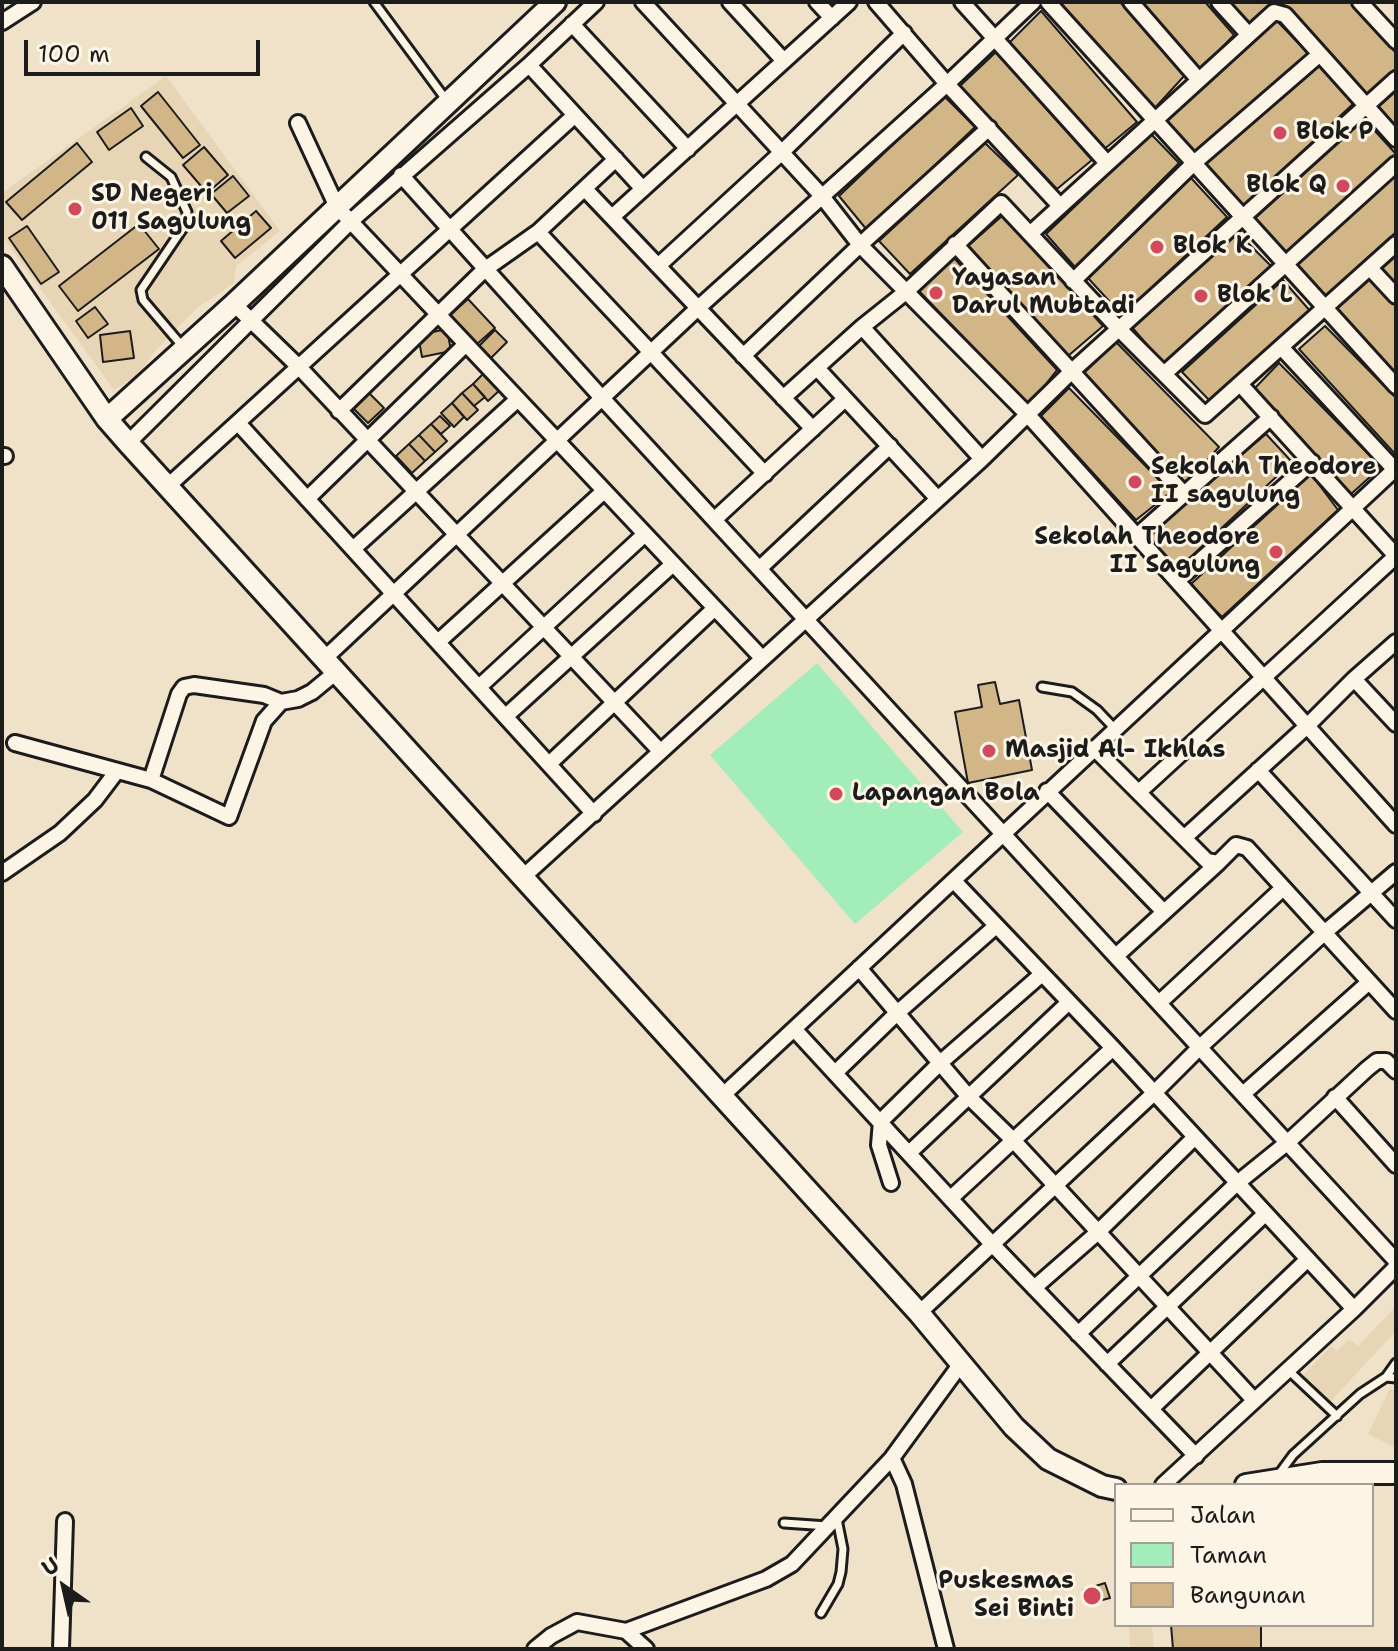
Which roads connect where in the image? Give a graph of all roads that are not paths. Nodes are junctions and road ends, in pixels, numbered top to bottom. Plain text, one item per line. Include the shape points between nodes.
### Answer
1 (33, 2) edge
2 (374, 2) edge
3 (555, 2) edge
4 (596, 2) edge
5 (643, 2) edge
6 (730, 2) edge
7 (817, 2) edge
8 (849, 2) edge
9 (876, 2) edge
10 (962, 2) edge
11 (1033, 2) edge
12 (1048, 2) edge
13 (1131, 2) edge
14 (1219, 2) edge
15 (1360, 2) edge
16 (832, 18) junction
17 (2, 22) edge
18 (572, 24) junction
19 (904, 33) junction
20 (1248, 34) junction
21 (993, 37) junction
22 (1396, 41) edge
23 (1320, 54) junction
24 (784, 61) junction
25 (529, 65) junction
26 (1198, 79) junction
27 (1396, 79) edge
28 (947, 84) junction
29 (448, 102) junction
30 (736, 105) junction
31 (1366, 106) junction
32 (575, 115) junction
33 (1155, 119) junction
34 (298, 123) dead end
35 (989, 128) junction
36 (1396, 139) edge
37 (688, 149) junction
38 (781, 153) junction
39 (146, 157) dead end
40 (616, 159) junction
41 (1107, 163) junction
42 (1194, 163) junction
43 (1396, 164) edge
44 (401, 175) junction
45 (585, 189) junction
46 (643, 189) junction
47 (821, 195) junction
48 (1060, 206) junction
49 (344, 214) junction
50 (612, 217) junction
51 (1241, 217) junction
52 (448, 229) junction
53 (538, 232) junction
54 (1031, 233) junction
55 (955, 244) junction
56 (1396, 244) edge
57 (860, 245) junction
58 (1285, 264) junction
59 (2, 266) edge
60 (658, 266) junction
61 (1370, 268) junction
62 (484, 270) junction
63 (401, 274) junction
64 (1073, 281) junction
65 (907, 291) junction
66 (1396, 296) edge
67 (234, 304) junction
68 (698, 308) junction
69 (1324, 309) junction
70 (437, 312) junction
71 (253, 320) junction
72 (862, 327) junction
73 (1118, 328) junction
74 (466, 344) junction
75 (1281, 347) junction
76 (651, 353) junction
77 (179, 354) junction
78 (743, 356) junction
79 (299, 367) junction
80 (817, 368) junction
81 (1071, 372) junction
82 (1164, 374) junction
83 (193, 377) junction
84 (1240, 384) junction
85 (1396, 386) edge
86 (602, 398) junction
87 (783, 398) junction
88 (518, 399) junction
89 (845, 399) junction
90 (339, 411) junction
91 (1028, 415) junction
92 (1271, 417) junction
93 (107, 419) junction
94 (239, 424) junction
95 (813, 429) junction
96 (367, 439) junction
97 (557, 441) junction
98 (128, 443) junction
99 (890, 446) junction
100 (982, 459) junction
101 (1312, 462) junction
102 (1396, 470) edge
103 (765, 474) junction
104 (168, 486) junction
105 (415, 491) junction
106 (604, 491) junction
107 (1184, 494) junction
108 (307, 499) junction
109 (938, 499) junction
110 (1353, 507) junction
111 (715, 519) junction
112 (645, 534) junction
113 (457, 535) junction
114 (1138, 535) junction
115 (353, 549) junction
116 (1396, 556) edge
117 (673, 564) junction
118 (760, 568) junction
119 (1178, 580) junction
120 (502, 583) junction
121 (395, 595) junction
122 (715, 608) junction
123 (806, 618) junction
124 (543, 627) junction
125 (1222, 630) junction
126 (438, 642) junction
127 (1396, 642) edge
128 (571, 656) junction
129 (762, 658) junction
130 (329, 666) junction
131 (1263, 678) junction
132 (1354, 679) junction
133 (479, 687) junction
134 (1042, 687) dead end
135 (281, 702) junction
136 (614, 702) junction
137 (506, 716) junction
138 (1396, 724) edge
139 (1306, 727) junction
140 (1115, 729) junction
141 (15, 743) dead end
142 (1094, 748) junction
143 (660, 751) junction
144 (549, 764) junction
145 (1258, 770) junction
146 (117, 771) junction
147 (151, 780) junction
148 (1047, 791) junction
149 (1139, 792) junction
150 (594, 814) junction
151 (1396, 825) edge
152 (1003, 832) junction
153 (1184, 838) junction
154 (1218, 863) junction
155 (1396, 872) edge
156 (2, 873) edge
157 (523, 877) junction
158 (954, 881) junction
159 (1283, 888) junction
160 (1372, 894) junction
161 (1164, 912) junction
162 (1396, 920) edge
163 (996, 926) junction
164 (1324, 933) junction
165 (1116, 956) junction
166 (859, 968) junction
167 (1042, 974) junction
168 (1368, 983) junction
169 (1068, 1003) junction
170 (1159, 1003) junction
171 (1396, 1011) edge
172 (896, 1014) junction
173 (795, 1030) junction
174 (1200, 1047) junction
175 (1113, 1048) junction
176 (940, 1063) junction
177 (1396, 1071) edge
178 (835, 1073) junction
179 (1153, 1094) junction
180 (1243, 1094) junction
181 (722, 1096) junction
182 (968, 1096) junction
183 (1335, 1097) junction
184 (881, 1121) junction
185 (1194, 1138) junction
186 (1013, 1140) junction
187 (1288, 1142) junction
188 (909, 1153) junction
189 (1396, 1165) edge
190 (891, 1183) dead end
191 (1236, 1184) junction
192 (1055, 1186) junction
193 (951, 1198) junction
194 (1265, 1214) junction
195 (1097, 1233) junction
196 (993, 1245) junction
197 (1308, 1259) junction
198 (1396, 1264) edge
199 (1140, 1278) junction
200 (1034, 1288) junction
201 (1166, 1308) junction
202 (1354, 1309) junction
203 (919, 1313) junction
204 (1078, 1334) junction
205 (1210, 1354) junction
206 (1396, 1363) edge
207 (1107, 1364) junction
208 (960, 1365) junction
209 (1288, 1370) junction
210 (1386, 1377) junction
211 (1396, 1378) edge
212 (1254, 1400) junction
213 (1151, 1409) junction
214 (1337, 1416) junction
215 (1196, 1456) junction
216 (892, 1458) junction
217 (1396, 1473) edge
218 (1275, 1479) junction
219 (1165, 1483) edge
220 (1256, 1483) edge
221 (1114, 1489) edge
222 (65, 1521) dead end
223 (834, 1522) junction
224 (784, 1523) dead end
225 (821, 1613) dead end
226 (626, 1631) junction
227 (61, 1649) edge
228 (535, 1649) edge
229 (646, 1649) edge
230 (946, 1649) edge

1 - 17 street
2 - 29 lane
3 - 29 street
4 - 18 street
5 - 30 street
6 - 24 street
7 - 16 street
8 - 16 street
9 - 19 street
10 - 21 street
11 - 21 street
12 - 33 street
13 - 26 street
14 - 20 street
15 - 22 street
16 - 24 street
18 - 25 street
18 - 37 street
19 - 28 street
19 - 38 street
20 - 23 street via 1278,11
20 - 26 street
21 - 28 street
21 - 41 street
23 - 31 street
23 - 42 street
24 - 30 street
25 - 32 street
25 - 44 street
26 - 33 street
27 - 31 street
28 - 35 street
28 - 47 street
29 - 49 street
30 - 37 street
30 - 38 street
31 - 36 street
31 - 51 street
32 - 40 street
32 - 52 street
33 - 41 street
33 - 42 street
34 - 49 street
35 - 48 street
35 - 57 street
37 - 46 street
38 - 47 street
38 - 60 street
39 - 77 lane via 171,177 187,212 187,222 141,290
40 - 45 street
40 - 46 street
41 - 48 street
42 - 51 street
42 - 64 street
43 - 58 street
44 - 49 street
44 - 52 street
45 - 50 street
45 - 53 street
46 - 50 street
47 - 57 street
47 - 68 street
48 - 54 street
49 - 63 street
49 - 67 street
49 - 71 street
50 - 60 street
51 - 58 street
51 - 73 street
52 - 62 street
52 - 63 street
53 - 62 street
53 - 76 street
54 - 55 street via 1001,203
54 - 64 street
55 - 65 street
55 - 81 street
56 - 61 street
57 - 65 street
57 - 78 street
58 - 69 street
58 - 82 street
59 - 93 street
60 - 68 street
61 - 66 street
61 - 69 street
62 - 70 street
62 - 86 street
63 - 70 street
63 - 79 street
64 - 73 street
65 - 72 street
65 - 91 street
67 - 71 street
67 - 77 street
68 - 76 street
68 - 78 street
69 - 75 street
69 - 85 street
70 - 74 street
70 - 90 street
71 - 79 street
71 - 83 street
72 - 80 street
72 - 100 street
73 - 81 street
73 - 82 street
74 - 88 street
74 - 96 street
75 - 84 street
75 - 102 street
76 - 86 street
76 - 103 street
77 - 83 street
77 - 93 street
78 - 87 street
79 - 90 street
79 - 94 street
80 - 87 street
80 - 89 street
81 - 91 street
81 - 107 street
82 - 84 street via 1205,415
83 - 98 street
84 - 92 street
86 - 97 street
86 - 111 street
87 - 95 street
88 - 97 street
88 - 105 street
89 - 95 street
89 - 99 street
90 - 96 street
91 - 100 street
91 - 114 street
92 - 101 street
92 - 107 street
93 - 98 street
94 - 104 street
94 - 108 street
95 - 103 street
96 - 105 street
96 - 108 street
97 - 106 street
97 - 113 street
98 - 104 street
99 - 109 street
99 - 118 street
100 - 109 street
101 - 110 street
101 - 119 street
102 - 110 street
103 - 111 street
104 - 130 street
105 - 113 street
105 - 115 street
106 - 112 street
106 - 120 street
107 - 114 street
108 - 115 street
109 - 123 street
110 - 116 street
110 - 125 street
111 - 118 street
112 - 117 street
112 - 124 street
113 - 120 street
113 - 121 street
114 - 119 street
115 - 121 street
116 - 131 street
117 - 122 street
117 - 128 street
118 - 123 street
119 - 125 street
120 - 124 street
120 - 126 street
121 - 126 street
121 - 130 street
122 - 129 street
122 - 136 street
123 - 129 street
123 - 152 street
124 - 128 street
124 - 133 street
125 - 131 street
125 - 140 street
126 - 133 street
127 - 132 street
128 - 136 street
128 - 137 street
129 - 143 street
130 - 135 street via 312,692
130 - 157 street
131 - 139 street
131 - 149 street
132 - 138 street
132 - 139 street
133 - 137 street
134 - 140 lane via 1072,692
135 - 147 street via 264,695 184,687
135 - 147 street via 264,721 230,817
136 - 143 street
136 - 144 street
137 - 144 street
139 - 145 street
139 - 151 street
140 - 142 street
141 - 146 street
142 - 148 street
142 - 149 street
143 - 150 street
144 - 150 street
145 - 153 street
145 - 160 street
146 - 147 street
146 - 156 street via 60,833
148 - 152 street
148 - 161 street
149 - 153 street
150 - 157 street
152 - 158 street
152 - 165 street
153 - 154 street via 1207,861
154 - 159 street via 1236,845 1247,848
154 - 161 street
155 - 160 street
157 - 181 street
158 - 163 street
158 - 166 street
159 - 164 street
159 - 170 street
160 - 162 street
160 - 164 street
161 - 165 street
163 - 167 street
163 - 172 street
164 - 168 street
164 - 174 street
165 - 170 street
166 - 172 street
166 - 173 street
167 - 169 street
167 - 176 street
168 - 171 street
168 - 180 street
169 - 175 street
169 - 182 street
170 - 174 street
172 - 176 street
172 - 178 street
173 - 178 street
173 - 181 street
174 - 179 street
174 - 180 street
175 - 179 street
175 - 186 street
176 - 182 street
176 - 184 street
177 - 183 street via 1386,1061 1377,1061
178 - 184 street
179 - 185 street
179 - 192 street
180 - 187 street
181 - 203 street
182 - 186 street
182 - 188 street
183 - 187 street
183 - 189 street
184 - 188 street
184 - 190 street via 879,1145
185 - 191 street
185 - 195 street
186 - 192 street
186 - 193 street
187 - 191 street
187 - 198 street
188 - 193 street
191 - 194 street
191 - 199 street
192 - 195 street
192 - 196 street
193 - 196 street
194 - 197 street
194 - 201 street
195 - 199 street
195 - 200 street
196 - 200 street
196 - 203 street
197 - 202 street
197 - 205 street
198 - 202 street
199 - 201 street
199 - 204 street
200 - 204 street
201 - 205 street
201 - 207 street
202 - 209 street
203 - 208 street
204 - 207 street
205 - 212 street
205 - 213 street
206 - 210 lane
207 - 213 street
208 - 216 street
208 - 221 street via 1048,1459
209 - 212 street
209 - 214 lane
210 - 211 lane
210 - 214 lane
212 - 215 street
213 - 215 street
214 - 218 lane via 1293,1455
215 - 219 street
216 - 223 street
216 - 230 street via 912,1511
217 - 218 street
218 - 220 street
222 - 227 street
223 - 224 lane
223 - 225 lane via 843,1549 841,1572
223 - 226 street via 792,1564 766,1579
226 - 228 street via 577,1622
226 - 229 street

